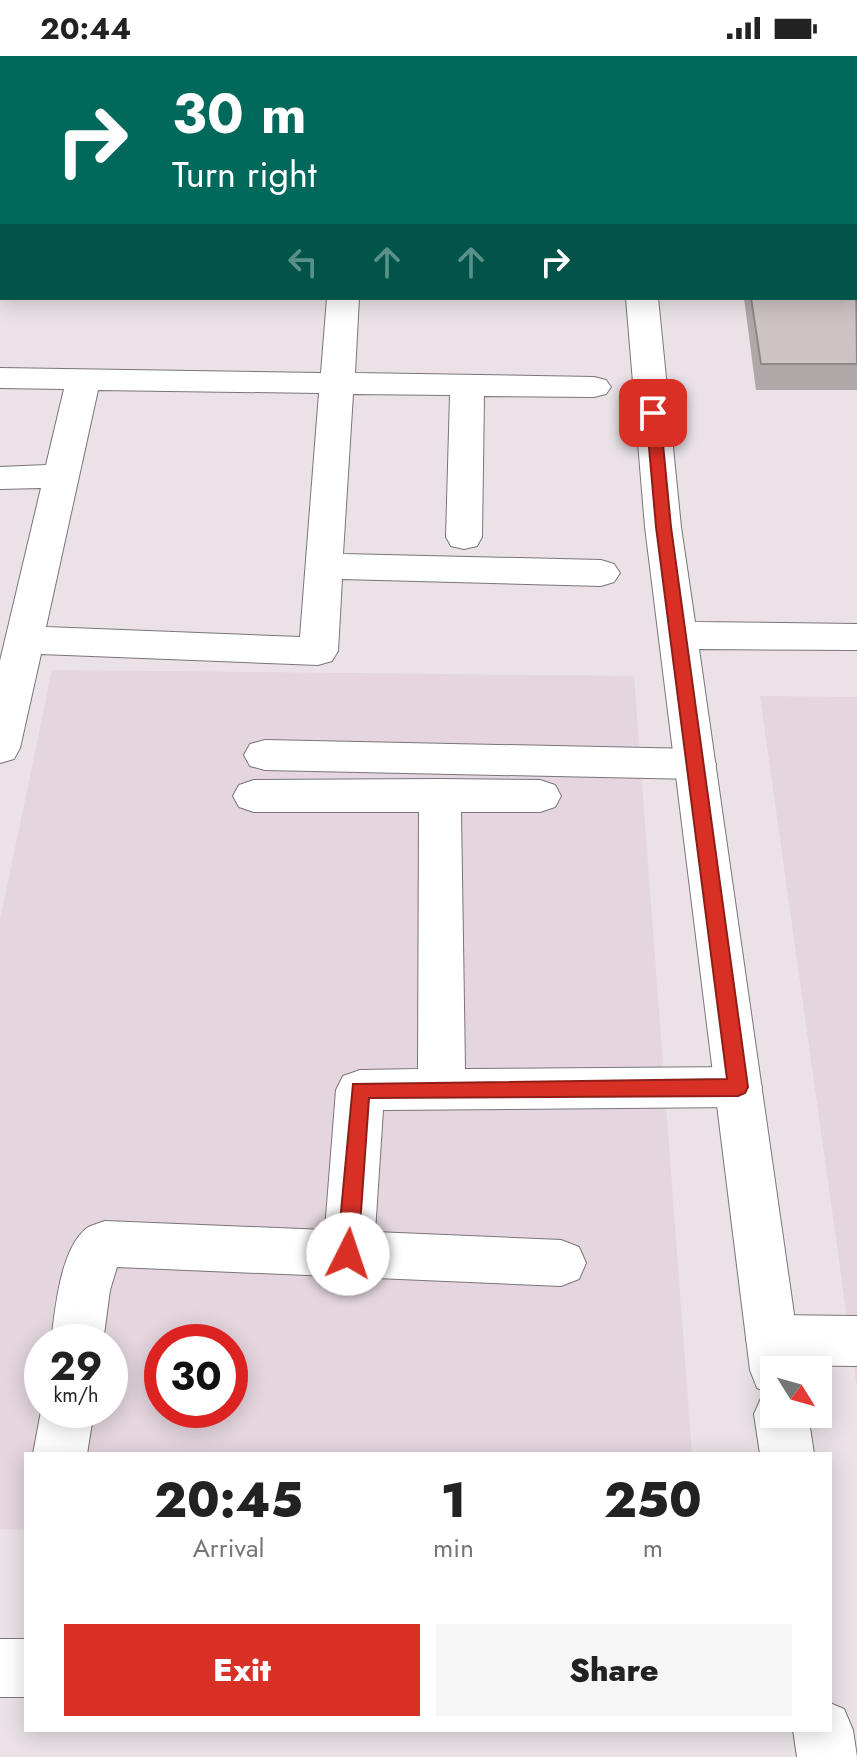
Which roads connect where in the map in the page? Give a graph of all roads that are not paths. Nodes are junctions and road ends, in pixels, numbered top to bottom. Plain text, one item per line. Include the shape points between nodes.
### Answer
1 (343, 300) edge
2 (642, 300) edge
3 (0, 378) edge
4 (83, 379) junction
5 (337, 382) junction
6 (467, 384) junction
7 (594, 387) dead end
8 (61, 476) junction
9 (0, 478) edge
10 (464, 537) dead end
11 (324, 566) junction
12 (601, 573) dead end
13 (677, 635) junction
14 (857, 637) edge
15 (24, 640) junction
16 (7, 686) edge
17 (0, 748) edge
18 (265, 755) dead end
19 (695, 764) junction
20 (440, 795) junction
21 (254, 796) dead end
22 (540, 796) dead end
23 (738, 1087) junction
24 (442, 1089) junction
25 (348, 1254) junction
26 (561, 1263) dead end
27 (80, 1324) edge
28 (857, 1341) edge
29 (774, 1355) edge
30 (64, 1428) edge
31 (783, 1428) edge
32 (60, 1452) edge
33 (787, 1452) edge
34 (0, 1668) edge
35 (24, 1668) edge
36 (823, 1732) edge
37 (827, 1757) edge

1 - 5 street
2 - 13 street
3 - 4 street
4 - 5 street
4 - 8 street
5 - 6 street
5 - 11 street
6 - 7 street
6 - 10 street
8 - 9 street
8 - 15 street
11 - 12 street
11 - 15 street via 318,651
13 - 14 street
13 - 19 street
15 - 16 street
16 - 17 street
18 - 19 street
19 - 23 street
20 - 21 street
20 - 22 street
20 - 24 street
23 - 24 street
23 - 29 street
24 - 25 street via 360,1090
25 - 26 street
25 - 27 street via 105,1244 88,1270
28 - 29 street
30 - 32 street
31 - 33 street
34 - 35 street
36 - 37 street

